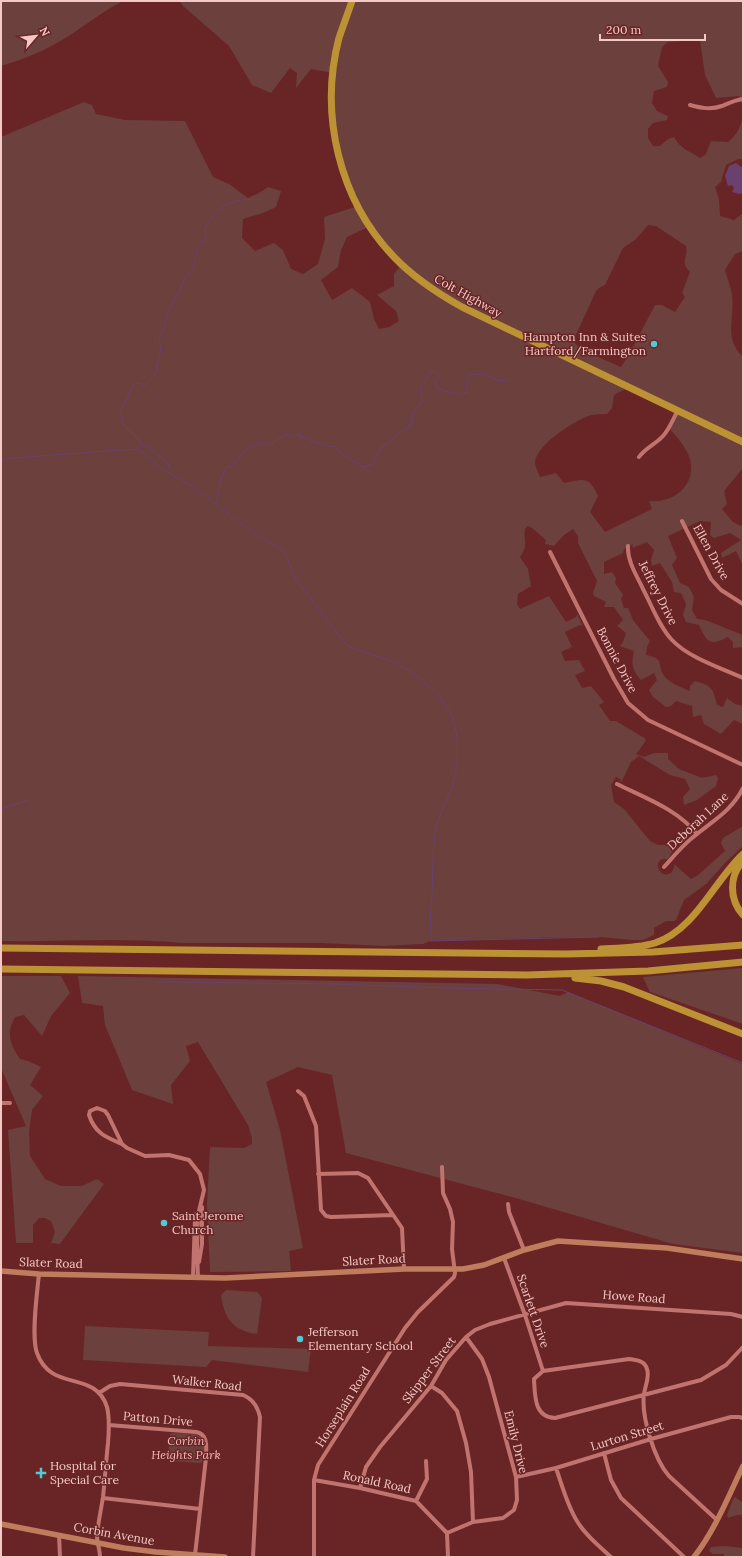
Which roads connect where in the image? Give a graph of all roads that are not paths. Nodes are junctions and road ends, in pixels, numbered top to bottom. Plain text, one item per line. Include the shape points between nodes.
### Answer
1 (352, 1) edge
2 (743, 99) edge
3 (690, 105) dead end
4 (678, 410) junction
5 (743, 442) edge
6 (639, 458) dead end
7 (682, 521) dead end
8 (628, 546) dead end
9 (550, 552) dead end
10 (743, 604) edge
11 (743, 678) edge
12 (743, 765) edge
13 (617, 784) dead end
14 (743, 788) edge
15 (697, 834) junction
16 (743, 854) edge
17 (743, 860) edge
18 (664, 867) dead end
19 (743, 915) edge
20 (743, 945) edge
21 (1, 948) edge
22 (566, 954) junction
23 (743, 962) edge
24 (1, 969) edge
25 (551, 975) junction
26 (743, 1034) edge
27 (298, 1091) dead end
28 (1, 1103) edge
29 (10, 1103) dead end
30 (122, 1144) junction
31 (442, 1167) dead end
32 (318, 1174) junction
33 (201, 1203) junction
34 (508, 1204) dead end
35 (393, 1214) junction
36 (524, 1250) junction
37 (504, 1258) junction
38 (743, 1259) edge
39 (404, 1269) junction
40 (454, 1269) junction
41 (1, 1272) edge
42 (39, 1274) junction
43 (196, 1278) junction
44 (525, 1315) junction
45 (743, 1316) edge
46 (466, 1337) junction
47 (743, 1347) edge
48 (543, 1371) junction
49 (431, 1386) junction
50 (99, 1393) junction
51 (644, 1394) junction
52 (743, 1418) edge
53 (109, 1425) junction
54 (651, 1438) junction
55 (604, 1453) junction
56 (426, 1461) dead end
57 (743, 1466) edge
58 (556, 1468) junction
59 (516, 1477) junction
60 (314, 1480) junction
61 (360, 1488) junction
62 (103, 1498) junction
63 (416, 1500) junction
64 (200, 1509) junction
65 (717, 1520) junction
66 (473, 1522) junction
67 (1, 1524) edge
68 (447, 1533) junction
69 (58, 1535) junction
70 (98, 1543) junction
71 (156, 1555) edge
72 (195, 1555) junction
73 (60, 1557) edge
74 (100, 1557) edge
75 (225, 1557) edge
76 (253, 1557) edge
77 (314, 1557) edge
78 (450, 1557) edge
79 (611, 1557) edge
80 (684, 1557) edge
81 (694, 1557) edge

1 - 4 highway, Colt Highway via 339,38 333,73 331,98 334,135 341,165 352,194 363,216 384,246 420,281 456,304
2 - 3 street via 714,108
4 - 5 highway, Colt Highway
4 - 6 street via 663,436
7 - 10 street, Ellen Drive via 711,578 721,590
8 - 11 street, Jeffrey Drive via 633,569 662,625 673,640 688,652
9 - 12 street, Bonnie Drive via 628,703 648,720
13 - 15 street via 672,812
14 - 15 street, Deborah Lane via 727,811
15 - 18 street, Deborah Lane
16 - 22 highway via 689,920 669,937 644,945
17 - 19 highway via 734,874 732,889 734,902
20 - 22 highway via 647,952
21 - 22 highway
23 - 25 highway via 648,971
24 - 25 highway
25 - 26 highway via 617,985
27 - 32 street via 304,1096 316,1126
28 - 29 street
30 - 30 street via 105,1111 97,1108 90,1111 89,1115 96,1130
30 - 33 street via 144,1156 169,1155 189,1160 200,1174 204,1190
31 - 40 street via 443,1193 453,1222
32 - 35 street via 358,1173 368,1178
32 - 35 street via 321,1210 326,1216
33 - 43 street via 198,1215 199,1263
33 - 43 street via 195,1218
34 - 36 street
35 - 39 street via 402,1228
36 - 37 main road, Slater Road
36 - 38 main road, Slater Road via 558,1241 667,1248
37 - 40 main road, Slater Road via 474,1268
37 - 44 street, Scarlett Drive
39 - 40 main road, Slater Road
39 - 43 main road, Slater Road
40 - 60 street, Horseplain Road via 453,1279 405,1328 318,1465
41 - 42 main road, Slater Road
42 - 43 main road, Slater Road
42 - 50 street via 34,1336 36,1352 44,1366 53,1374 85,1383
44 - 45 street, Howe Road via 566,1303
44 - 46 street, Skipper Street via 490,1324
44 - 48 street, Scarlett Drive
46 - 49 street, Skipper Street via 446,1360
46 - 59 street, Emily Drive via 482,1358 489,1377
47 - 51 street via 726,1365 701,1380
48 - 51 street via 637,1360 643,1362 647,1368
48 - 51 street via 534,1379 535,1396 542,1413 548,1418
49 - 61 street, Skipper Street via 366,1467
49 - 66 street via 442,1392 457,1411 472,1472
50 - 53 street via 107,1408
50 - 76 street, Walker Road via 110,1386 127,1385 243,1395 253,1402 259,1412 260,1424
51 - 54 street via 644,1411
52 - 54 street, Lurton Street via 731,1417
53 - 62 street
53 - 64 street, Patton Drive via 202,1434 206,1450
54 - 55 street, Lurton Street
54 - 65 street via 662,1468
55 - 58 street, Lurton Street
55 - 80 street via 611,1480 621,1498
56 - 63 street via 427,1479
57 - 65 main road
58 - 59 street, Lurton Street
58 - 79 street via 577,1521
59 - 66 street, Emily Drive via 517,1500 514,1510 504,1518
60 - 61 street, Ronald Road
60 - 77 street, Horseplain Road
61 - 63 street, Ronald Road
62 - 64 street
62 - 70 street
63 - 68 street, Ronald Road
64 - 72 street, Patton Drive
65 - 81 main road
66 - 68 street, Emily Drive
67 - 69 main road, Corbin Avenue
68 - 78 street
69 - 70 main road, Corbin Avenue
69 - 73 street
70 - 71 main road, Corbin Avenue
70 - 74 street
71 - 72 main road, Corbin Avenue
72 - 75 main road, Corbin Avenue

